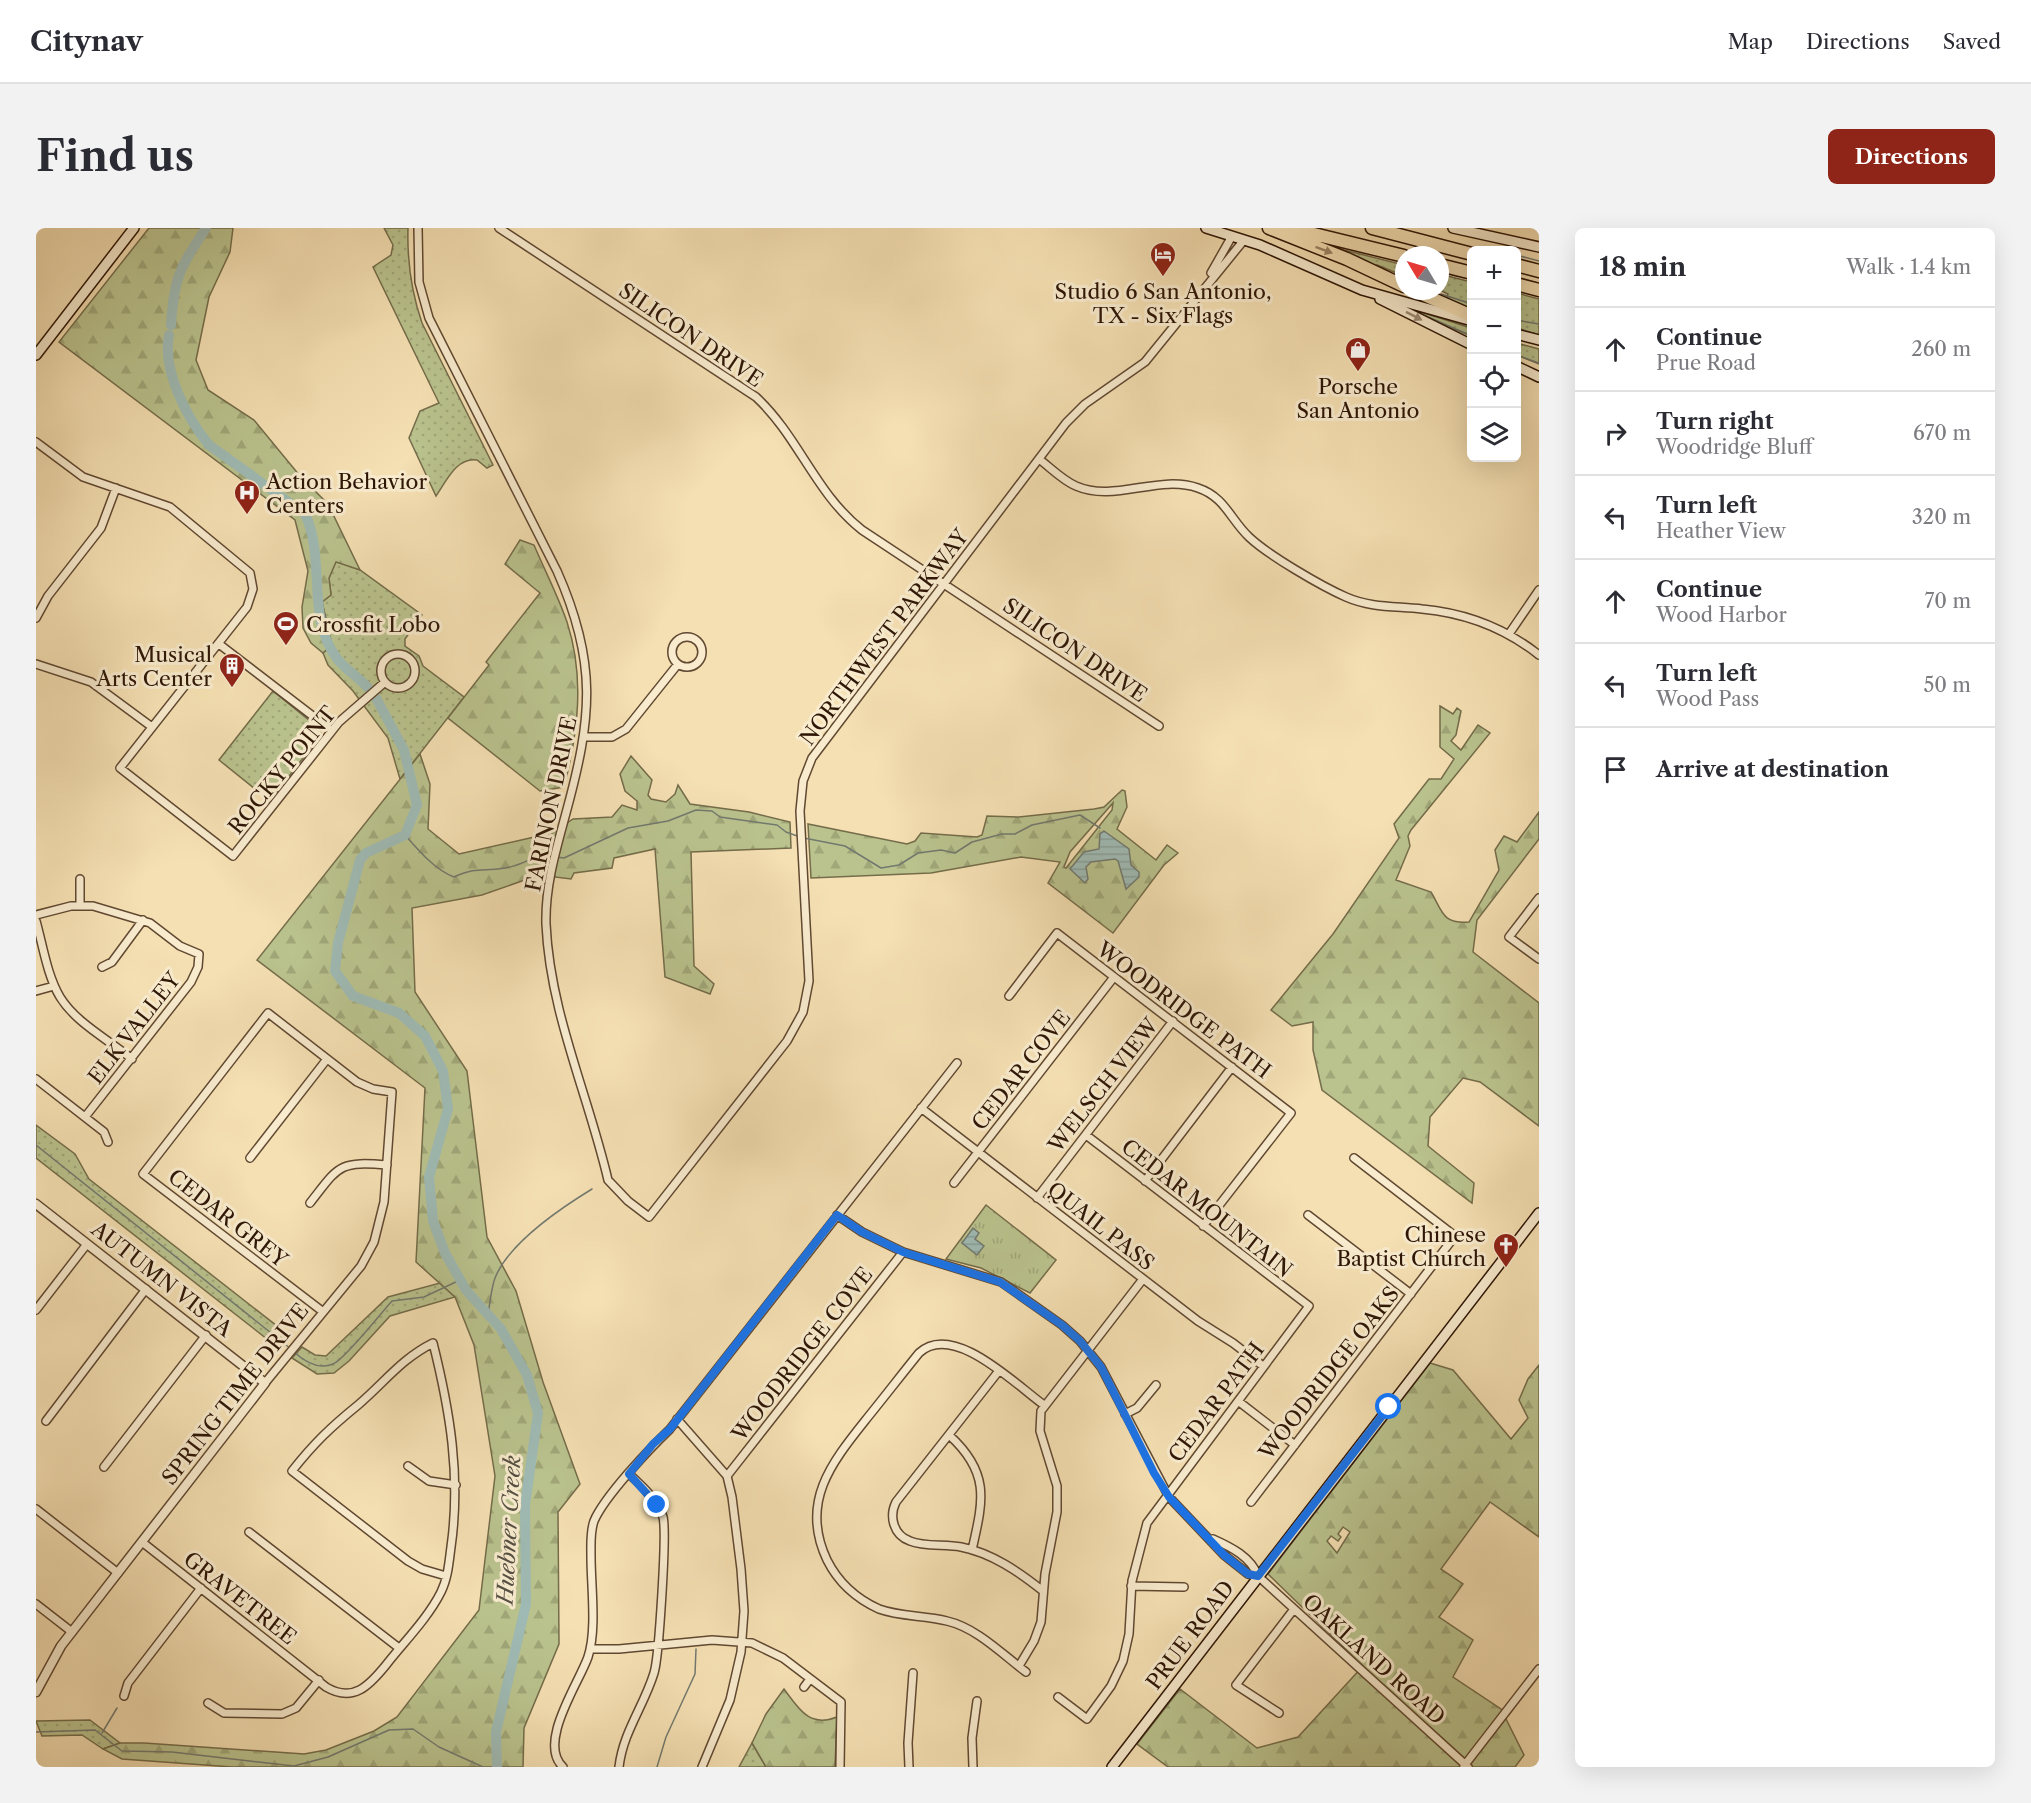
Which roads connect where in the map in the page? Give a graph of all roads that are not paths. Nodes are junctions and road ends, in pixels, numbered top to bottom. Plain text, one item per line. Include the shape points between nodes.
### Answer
1 (134, 228) edge
2 (418, 228) edge
3 (499, 228) edge
4 (1206, 228) edge
5 (1269, 228) edge
6 (1289, 228) edge
7 (1372, 228) edge
8 (1454, 228) edge
9 (1233, 236) junction
10 (1244, 240) junction
11 (1537, 247) edge
12 (1467, 253) edge
13 (1395, 254) edge
14 (1521, 266) edge
15 (1449, 267) edge
16 (1539, 271) edge
17 (1467, 272) edge
18 (1395, 282) edge
19 (1521, 285) edge
20 (1202, 288) junction
21 (1362, 290) junction
22 (1539, 290) edge
23 (1436, 300) edge
24 (1467, 314) edge
25 (1467, 320) edge
26 (1521, 335) edge
27 (1539, 340) edge
28 (1467, 342) edge
29 (36, 355) edge
30 (1521, 368) edge
31 (1539, 377) edge
32 (36, 442) edge
33 (1039, 459) junction
34 (116, 488) junction
35 (945, 584) junction
36 (1539, 590) edge
37 (36, 618) edge
38 (1509, 634) junction
39 (219, 644) junction
40 (1539, 655) edge
41 (36, 664) edge
42 (678, 664) junction
43 (385, 682) junction
44 (1159, 726) dead end
45 (152, 728) junction
46 (332, 730) junction
47 (585, 737) junction
48 (80, 879) dead end
49 (1539, 898) edge
50 (80, 905) junction
51 (36, 915) edge
52 (143, 920) junction
53 (36, 921) edge
54 (1539, 959) edge
55 (102, 968) dead end
56 (1114, 977) junction
57 (54, 986) junction
58 (36, 991) edge
59 (1009, 996) dead end
60 (1173, 1021) junction
61 (132, 1059) junction
62 (327, 1059) junction
63 (957, 1063) dead end
64 (1232, 1067) junction
65 (36, 1079) edge
66 (921, 1108) junction
67 (85, 1118) junction
68 (1086, 1134) junction
69 (108, 1142) dead end
70 (978, 1152) junction
71 (250, 1158) dead end
72 (1354, 1158) dead end
73 (387, 1165) junction
74 (1145, 1181) junction
75 (954, 1183) dead end
76 (1037, 1198) junction
77 (310, 1203) dead end
78 (36, 1204) edge
79 (1539, 1213) edge
80 (837, 1215) junction
81 (1308, 1215) dead end
82 (649, 1217) joint
83 (1203, 1226) junction
84 (87, 1244) junction
85 (903, 1252) junction
86 (1143, 1279) junction
87 (146, 1289) junction
88 (1411, 1294) junction
89 (1309, 1306) joint
90 (36, 1310) edge
91 (322, 1311) junction
92 (206, 1335) junction
93 (1088, 1349) junction
94 (1263, 1366) junction
95 (998, 1372) junction
96 (265, 1383) junction
97 (1156, 1385) dead end
98 (1238, 1401) junction
99 (1044, 1405) junction
100 (1125, 1414) junction
101 (677, 1419) junction
102 (46, 1420) dead end
103 (949, 1435) junction
104 (1295, 1445) junction
105 (408, 1466) dead end
106 (104, 1467) dead end
107 (629, 1474) junction
108 (727, 1476) junction
109 (456, 1485) junction
110 (1167, 1494) junction
111 (1251, 1502) dead end
112 (36, 1509) edge
113 (249, 1532) dead end
114 (142, 1542) junction
115 (972, 1550) junction
116 (118, 1573) junction
117 (446, 1576) junction
118 (1258, 1576) junction
119 (1131, 1586) junction
120 (1184, 1587) dead end
121 (201, 1588) junction
122 (1044, 1591) junction
123 (36, 1604) edge
124 (1294, 1609) junction
125 (72, 1632) junction
126 (742, 1641) junction
127 (658, 1646) junction
128 (399, 1648) junction
129 (590, 1649) junction
130 (1018, 1666) junction
131 (1539, 1668) edge
132 (1026, 1672) dead end
133 (912, 1673) dead end
134 (810, 1679) junction
135 (319, 1680) junction
136 (804, 1687) dead end
137 (36, 1692) edge
138 (124, 1696) dead end
139 (1058, 1697) dead end
140 (977, 1701) dead end
141 (208, 1703) dead end
142 (1279, 1713) dead end
143 (1466, 1766) edge
144 (563, 1767) edge
145 (619, 1767) edge
146 (702, 1767) edge
147 (840, 1767) edge
148 (909, 1767) edge
149 (973, 1767) edge
150 (1112, 1767) edge

1 - 29 main road
2 - 47 street, FARINON DRIVE via 417,273 429,318 571,603 589,686
3 - 35 street, SILICON DRIVE via 756,397 783,425 817,482 842,513
4 - 9 main road
5 -> 18 highway
6 - 13 highway
7 - 12 highway
8 - 11 main road
9 - 10 main road
9 - 20 street, NORTHWEST PARKWAY
10 - 20 street, NORTHWEST PARKWAY
10 - 21 main road
14 - 16 highway
15 - 17 highway
19 - 22 highway
20 - 33 street, NORTHWEST PARKWAY via 1145,362 1085,404
21 - 25 main road
21 -> 28 main road
23 - 24 highway
26 - 27 main road
30 - 31 main road
32 - 34 street via 84,477
33 - 35 street, NORTHWEST PARKWAY
33 - 38 street via 1069,482 1091,490 1170,484 1199,488 1224,504 1254,542 1346,597 1373,606 1452,613
34 - 37 street via 101,528 48,596
34 - 39 street via 170,507 249,573 251,598
35 - 44 street, SILICON DRIVE
35 - 82 street, NORTHWEST PARKWAY via 812,758 803,781 801,825 809,981 803,1012 787,1041
36 - 38 street
38 - 40 street
39 - 45 street
39 - 46 street
41 - 45 street via 91,682
42 - 42 street via 689,668 700,662 703,650 697,640 686,636 675,642 672,654
42 - 47 street via 626,729 612,737
43 - 43 street via 397,688 409,684 415,672 411,660 400,654 387,658 381,670
43 - 46 street, ROCKY POINT
45 - 46 street, ROCKY POINT via 120,768 233,856
47 - 82 street, FARINON DRIVE via 550,873 546,924 551,980 608,1180
48 - 50 street
49 - 54 street via 1509,937
50 - 51 street
50 - 52 street
52 - 55 street via 112,962
52 - 61 street, ELK VALLEY via 180,946 199,954 198,967 191,982
53 - 57 street
56 - 59 street, WOODRIDGE PATH via 1057,933
56 - 60 street, WOODRIDGE PATH
56 - 70 street, CEDAR COVE
57 - 58 street
57 - 61 street via 78,1017
60 - 64 street, WOODRIDGE PATH
60 - 68 street, WELSCH VIEW
61 - 67 street, ELK VALLEY
62 - 71 street
62 - 73 street, SPRING TIME DRIVE via 362,1085 392,1092
62 - 91 street, CEDAR GREY via 268,1013 143,1174
63 - 66 street
64 - 74 street
64 - 83 street, WOODRIDGE PATH via 1291,1113
65 - 67 street
66 - 70 street, QUAIL PASS
66 - 80 street
67 - 69 street via 104,1132
68 - 74 street, CEDAR MOUNTAIN
68 - 76 street, WELSCH VIEW
70 - 75 street, CEDAR COVE
70 - 76 street, QUAIL PASS
72 - 88 street, WOODRIDGE OAKS via 1455,1236
73 - 77 street via 344,1165
73 - 91 street, SPRING TIME DRIVE via 382,1216 374,1242 360,1266
74 - 83 street, CEDAR MOUNTAIN
76 - 86 street, QUAIL PASS
78 - 84 street, AUTUMN VISTA
79 - 118 main road, PRUE ROAD
80 - 85 street, OAKLAND ROAD
80 - 101 street
81 - 88 street
83 - 89 street, CEDAR MOUNTAIN
84 - 87 street, AUTUMN VISTA
84 - 90 street
85 - 93 street, OAKLAND ROAD via 1000,1282 1062,1325
85 - 108 street, WOODRIDGE COVE
86 - 93 street
86 - 94 street, QUAIL PASS
87 - 92 street, AUTUMN VISTA
87 - 102 street
88 - 104 street, WOODRIDGE OAKS
89 - 94 street, CEDAR PATH
91 - 96 street, SPRING TIME DRIVE
92 - 96 street, AUTUMN VISTA
92 - 106 street
93 - 99 street
93 - 100 street, OAKLAND ROAD via 1111,1383
94 - 98 street, CEDAR PATH
95 - 99 street
95 - 103 street
95 - 130 street via 977,1356 949,1343 924,1348 830,1467 819,1497 817,1518 831,1567 860,1598 888,1612 945,1620 965,1628
96 - 114 street, SPRING TIME DRIVE
97 - 100 street via 1137,1408
98 - 104 street
98 - 110 street, CEDAR PATH
99 - 122 street via 1040,1431 1055,1472 1058,1502
100 - 110 street, OAKLAND ROAD
101 - 107 street
101 - 108 street
103 - 115 street via 966,1455 982,1489
103 - 115 street via 896,1502 892,1520 910,1541
104 - 111 street, WOODRIDGE OAKS
105 - 109 street via 429,1480
107 - 127 street via 657,1505 664,1522
107 - 129 street via 597,1515 591,1531
108 - 126 street via 743,1592
109 - 117 street, GRAVETREE
109 - 117 street, GRAVETREE via 453,1433 433,1343 394,1368 321,1435 292,1470 408,1561
110 - 118 street, OAKLAND ROAD via 1224,1555 1248,1574
110 - 119 street, CEDAR PATH via 1143,1533
112 - 116 street
113 - 128 street
114 - 116 street, SPRING TIME DRIVE
114 - 121 street, GRAVETREE
115 - 122 street via 1015,1569
116 - 125 street, SPRING TIME DRIVE
117 - 128 street, GRAVETREE via 439,1595
118 - 124 street, OAKLAND ROAD
118 - 150 main road, PRUE ROAD
119 - 120 street
119 - 139 street, CEDAR PATH via 1129,1634 1123,1661 1111,1686 1087,1719
121 - 135 street, GRAVETREE
121 - 138 street via 128,1683
122 - 130 street via 1038,1632
123 - 125 street
124 - 142 street via 1236,1685
124 - 143 street, OAKLAND ROAD
125 - 137 street, SPRING TIME DRIVE via 49,1664
126 - 127 street
126 - 134 street via 762,1646
126 - 146 street via 730,1700
127 - 129 street
127 - 145 street via 654,1675 623,1743
128 - 135 street, GRAVETREE via 373,1682 359,1692 340,1694
129 - 144 street via 556,1732 555,1755
130 - 132 street
131 - 143 street
133 - 148 street
134 - 136 street
134 - 147 street via 841,1702
135 - 141 street via 296,1708 282,1714 224,1713
140 - 149 street

